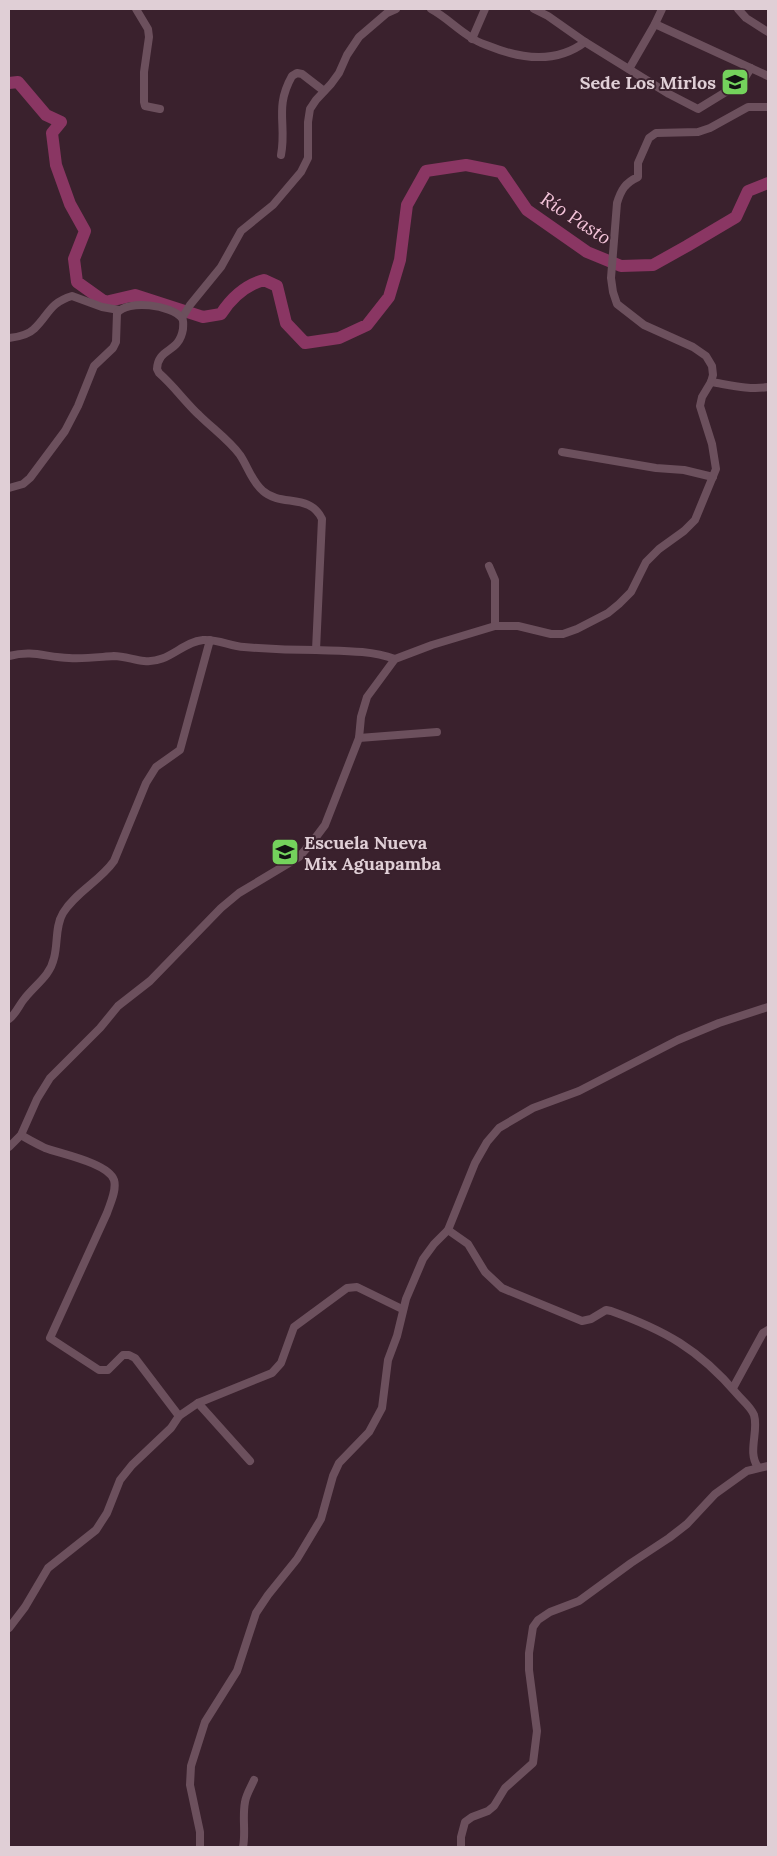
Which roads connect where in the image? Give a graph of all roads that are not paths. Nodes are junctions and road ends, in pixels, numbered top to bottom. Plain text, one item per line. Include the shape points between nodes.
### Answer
1 (136, 9) edge
2 (396, 9) edge
3 (431, 9) edge
4 (485, 9) edge
5 (534, 9) edge
6 (662, 9) edge
7 (738, 9) edge
8 (655, 24) junction
9 (768, 32) edge
10 (472, 39) junction
11 (585, 42) junction
12 (751, 68) junction
13 (628, 69) junction
14 (768, 76) edge
15 (324, 91) junction
16 (768, 107) edge
17 (160, 109) dead end
18 (281, 154) dead end
19 (120, 310) junction
20 (183, 316) junction
21 (9, 338) edge
22 (711, 382) junction
23 (768, 387) edge
24 (562, 452) dead end
25 (713, 477) junction
26 (9, 488) edge
27 (489, 566) dead end
28 (495, 626) junction
29 (210, 640) junction
30 (316, 650) junction
31 (9, 657) edge
32 (395, 659) junction
33 (437, 732) dead end
34 (360, 738) junction
35 (768, 1006) edge
36 (9, 1019) edge
37 (21, 1135) junction
38 (9, 1146) edge
39 (448, 1230) junction
40 (402, 1309) junction
41 (768, 1330) edge
42 (732, 1388) junction
43 (198, 1403) junction
44 (179, 1416) junction
45 (250, 1461) dead end
46 (768, 1466) edge
47 (758, 1467) junction
48 (9, 1628) edge
49 (254, 1780) dead end
50 (200, 1847) edge
51 (242, 1847) edge
52 (461, 1847) edge

1 - 17 street via 149,37 144,102 145,106
2 - 15 street via 360,37
3 - 10 street
4 - 10 street
5 - 11 street
6 - 8 street
7 - 9 street
8 - 12 street
8 - 13 street
10 - 11 street via 523,57 540,58 571,52
11 - 13 street
12 - 13 street via 742,82 698,109
12 - 14 street
15 - 18 street via 302,74 292,76 282,98
15 - 20 street via 310,109 308,158 302,172 273,204 241,231 221,267
16 - 22 street via 748,107 698,132 656,133 649,138 638,163 638,177 628,181 620,191 617,203 611,278 617,304 644,325 706,356 712,366
19 - 20 street via 143,304
19 - 21 street via 72,296 52,306 34,329
19 - 26 street via 117,313 116,342 94,366 65,431 30,478
20 - 30 street via 181,339 159,358 159,373 240,454 263,491 314,507 322,520
22 - 23 street via 745,388
22 - 25 street via 700,406 716,460
24 - 25 street
25 - 28 street via 695,520 646,562 631,592 608,613 563,634 518,626
27 - 28 street via 495,580
28 - 32 street
29 - 30 street via 242,647
29 - 31 street via 190,644 158,660 114,656 65,658 36,653
29 - 36 street via 180,750 156,768 146,783 111,865 62,914 54,961 48,974
30 - 32 street via 360,651
32 - 34 street via 368,698 361,717
33 - 34 street
34 - 37 street via 325,825 313,841 299,857 239,893 221,908 150,981 118,1006 50,1078
35 - 39 street via 678,1040 499,1128 475,1163
37 - 38 street
37 - 44 street via 44,1147 93,1164 114,1180 107,1213 50,1338 99,1370 108,1370 123,1355 129,1354
39 - 40 street via 423,1259
39 - 42 street via 468,1244 485,1272 502,1288 582,1321 606,1310 653,1327 680,1342
40 - 43 street via 357,1287 347,1288 294,1327 281,1363 272,1373
40 - 50 street via 388,1360 382,1408 369,1432 340,1463 333,1476 321,1520 297,1560 256,1614 237,1670 205,1722 191,1766 190,1785
41 - 42 street via 763,1333
42 - 47 street via 754,1416 754,1458
43 - 44 street
43 - 45 street
44 - 48 street via 120,1480 107,1513 96,1530 48,1568
46 - 47 street
47 - 52 street via 715,1494 687,1524 588,1595 538,1620 533,1627 529,1653 537,1730 533,1763 509,1784 494,1806 465,1822
49 - 51 street via 245,1800

